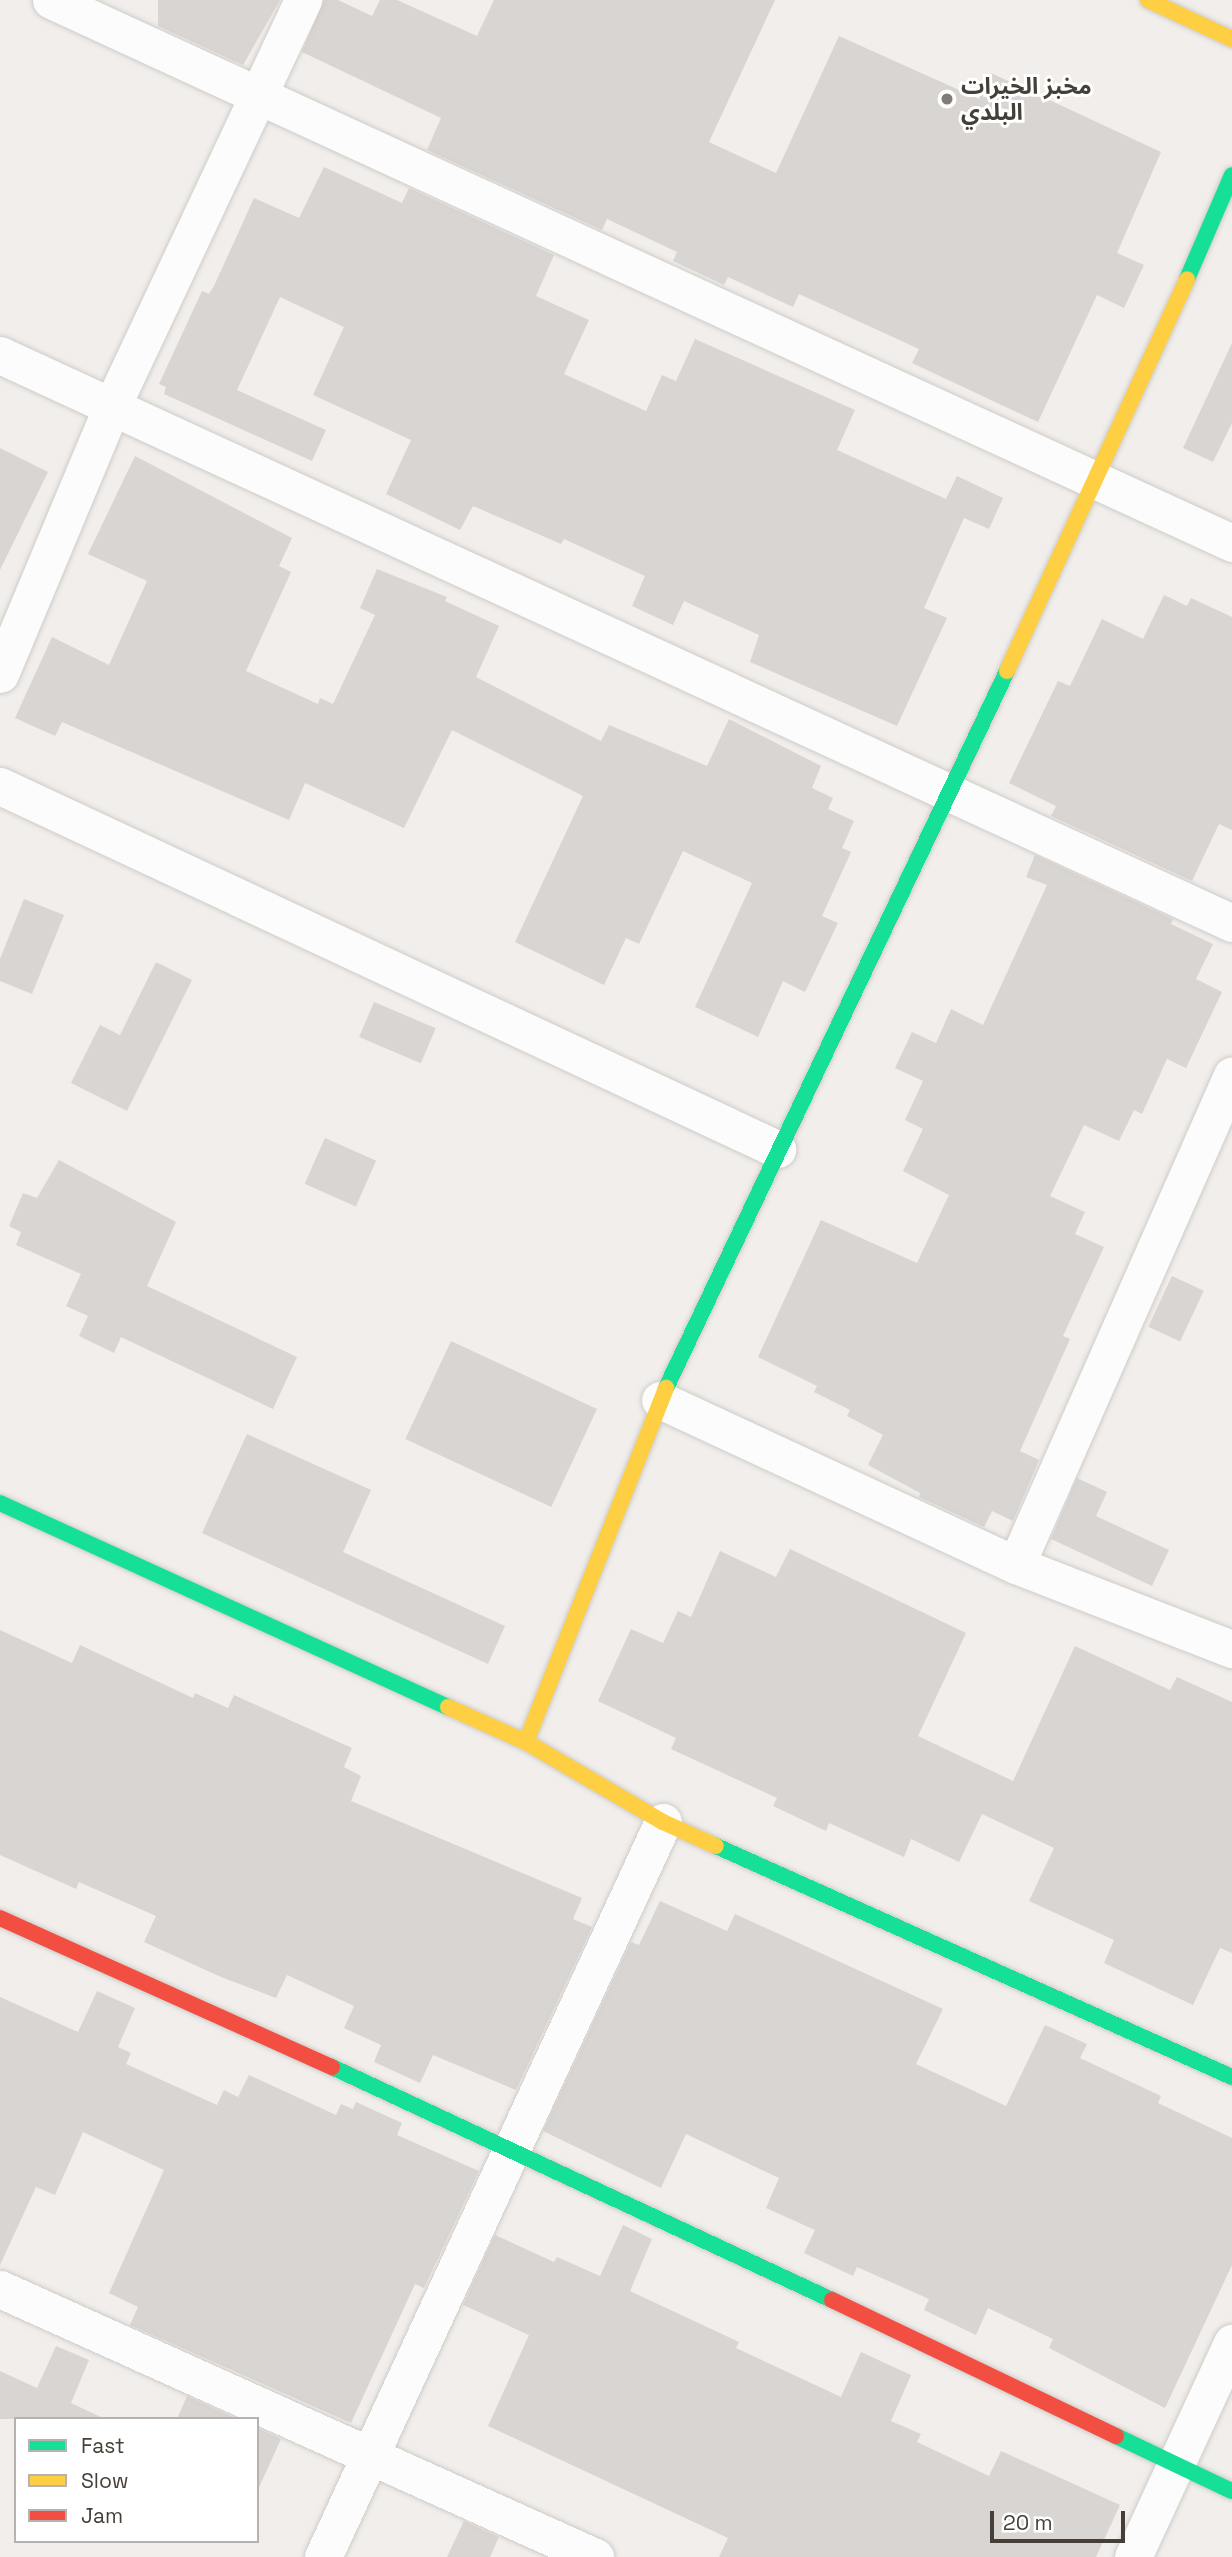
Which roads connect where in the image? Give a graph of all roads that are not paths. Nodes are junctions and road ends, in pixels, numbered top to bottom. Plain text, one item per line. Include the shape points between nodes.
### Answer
1 (51, 0) edge
2 (303, 0) edge
3 (1148, 0) edge
4 (1232, 39) edge
5 (260, 96) junction
6 (1232, 175) edge
7 (0, 355) edge
8 (111, 406) junction
9 (1098, 481) junction
10 (1232, 543) edge
11 (0, 674) edge
12 (0, 786) edge
13 (948, 792) junction
14 (1232, 923) edge
15 (1232, 1076) edge
16 (777, 1149) junction
17 (660, 1400) junction
18 (0, 1503) edge
19 (1016, 1565) junction
20 (1232, 1649) edge
21 (526, 1742) junction
22 (663, 1822) junction
23 (0, 1918) edge
24 (1232, 2077) edge
25 (514, 2149) junction
26 (0, 2289) edge
27 (1232, 2343) edge
28 (372, 2458) junction
29 (1176, 2465) junction
30 (1232, 2491) edge
31 (323, 2557) edge
32 (595, 2557) edge
33 (1133, 2557) edge

1 - 5 street
2 - 5 street
3 - 4 street
5 - 8 street
5 - 9 street
6 - 9 street
7 - 8 street
8 - 11 street
8 - 13 street
9 - 10 street
9 - 13 street
12 - 16 street
13 - 14 street
13 - 16 street
15 - 19 street
16 - 17 street
17 - 19 street
17 - 21 street
18 - 21 street
19 - 20 street
21 - 22 street
22 - 24 street
22 - 25 street
23 - 25 street
25 - 28 street
25 - 29 street
26 - 28 street
27 - 29 street
28 - 31 street
28 - 32 street
29 - 30 street
29 - 33 street

